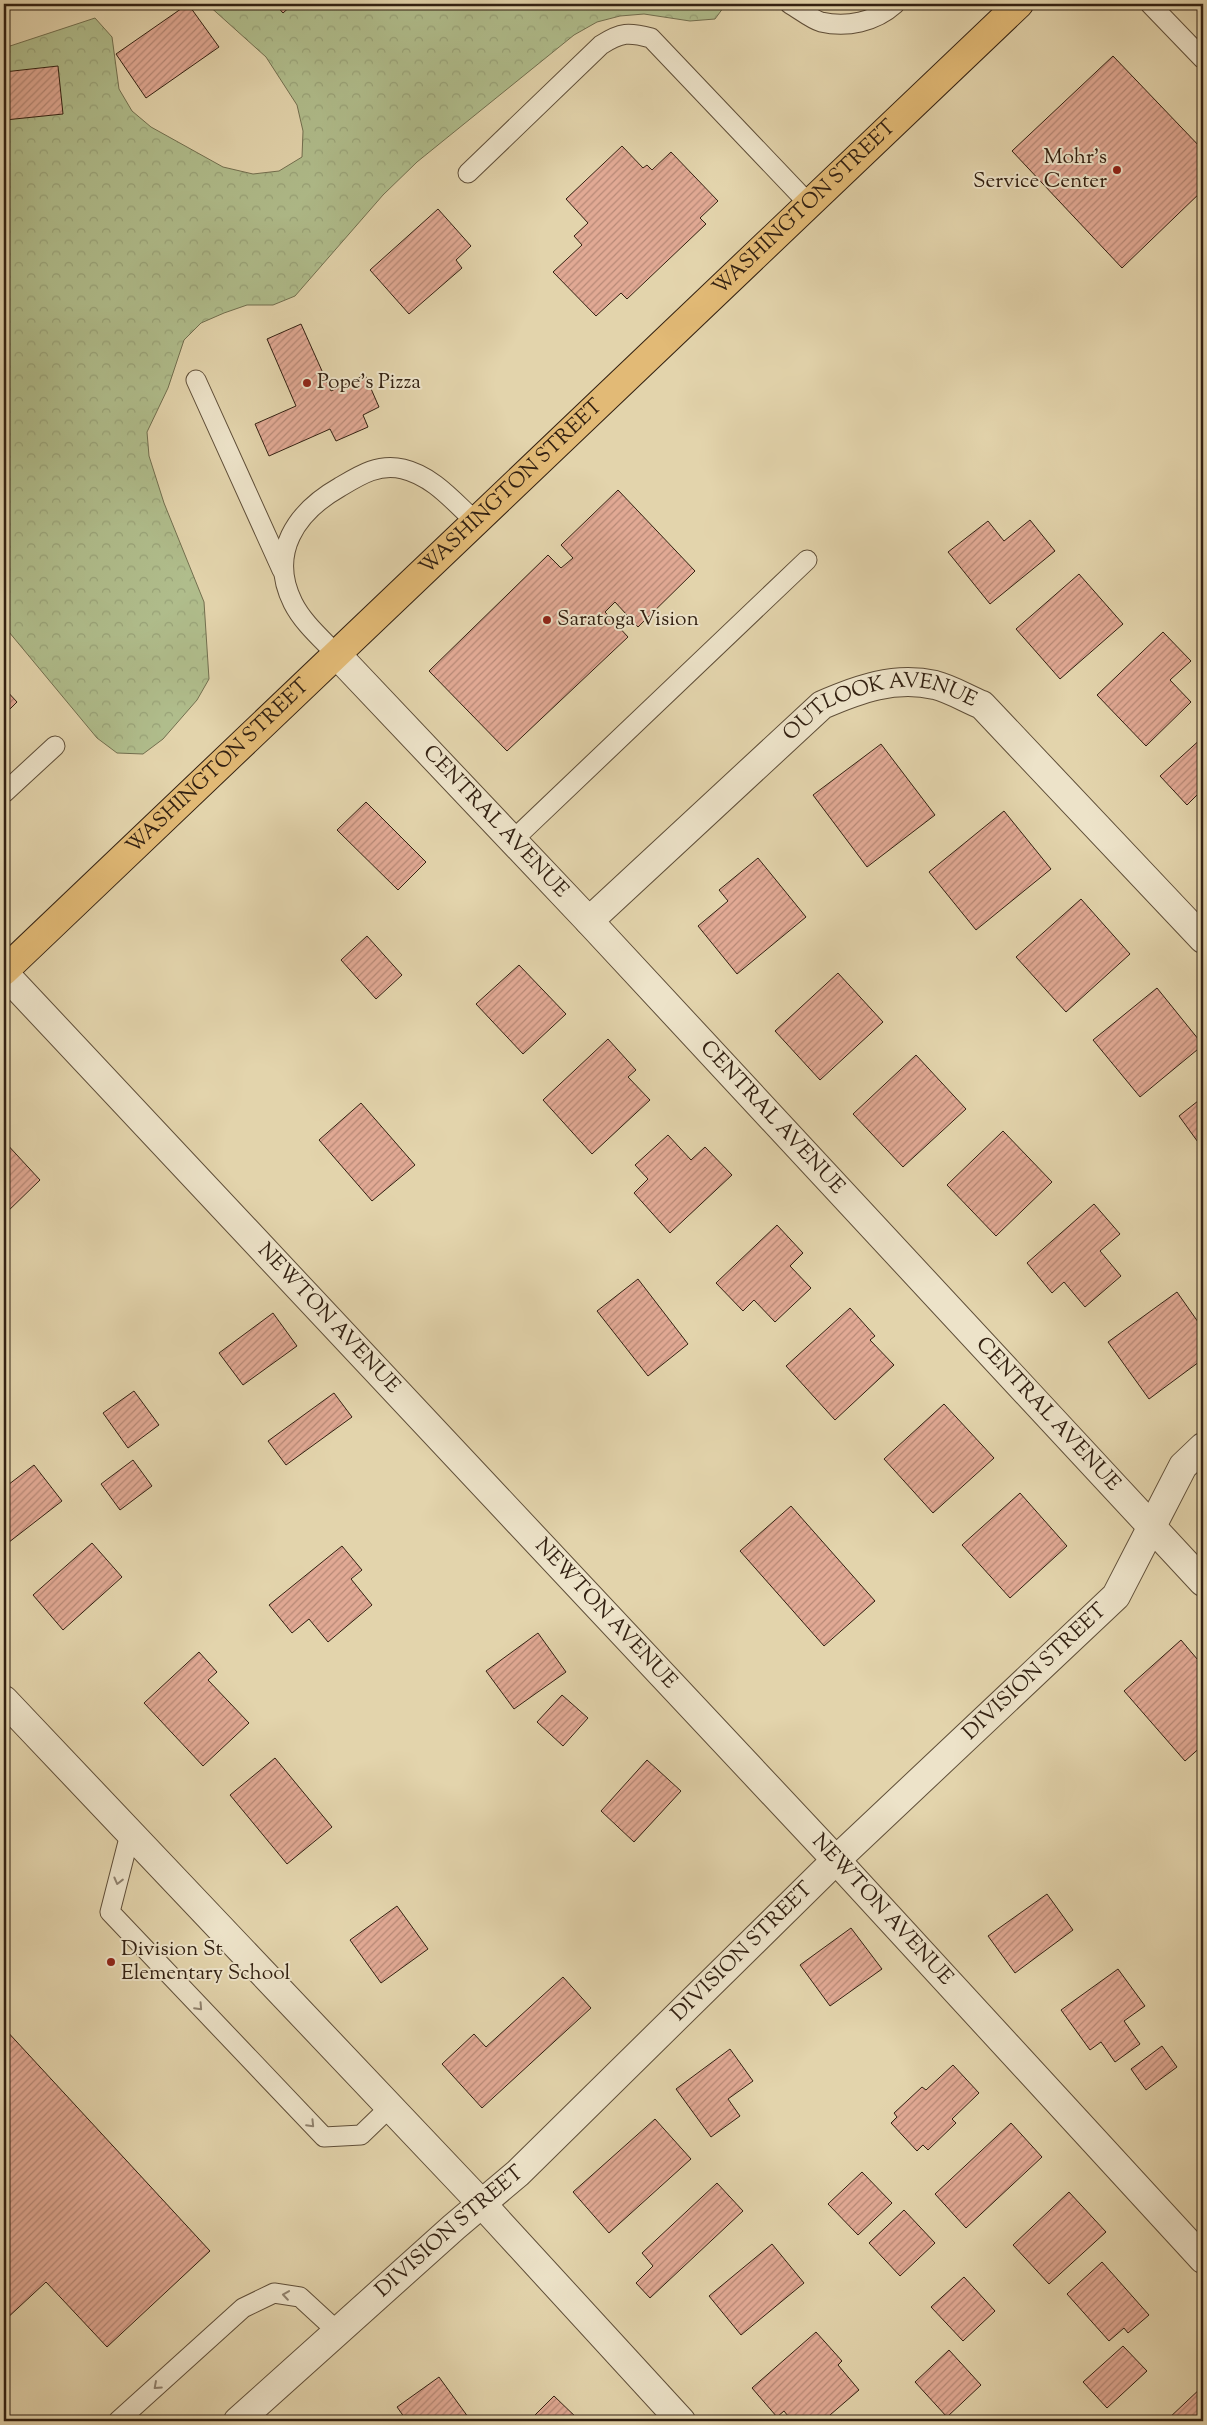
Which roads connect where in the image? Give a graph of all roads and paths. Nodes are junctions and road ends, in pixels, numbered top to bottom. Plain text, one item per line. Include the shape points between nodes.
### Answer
1 (790, 4) edge
2 (894, 4) edge
3 (1019, 4) edge
4 (1150, 4) edge
5 (1203, 59) edge
6 (468, 173) dead end
7 (809, 204) junction
8 (196, 380) dead end
9 (476, 522) junction
10 (807, 560) dead end
11 (285, 578) junction
12 (337, 655) junction
13 (55, 746) dead end
14 (4, 793) edge
15 (513, 840) junction
16 (589, 921) junction
17 (1203, 938) edge
18 (4, 972) edge
19 (1203, 1447) edge
20 (1151, 1528) junction
21 (1203, 1582) edge
22 (4, 1700) edge
23 (130, 1834) junction
24 (836, 1860) junction
25 (389, 2108) junction
26 (482, 2204) junction
27 (1203, 2259) edge
28 (338, 2332) junction
29 (118, 2421) edge
30 (238, 2421) edge
31 (681, 2421) edge

1 - 2 lane via 820,22 853,24 883,14
3 - 7 highway, WASHINGTON STREET
4 - 5 lane
6 - 7 lane via 602,45 617,35 634,34 651,38
7 - 9 highway, WASHINGTON STREET
8 - 11 lane
9 - 11 lane via 438,486 421,476 403,469 384,467 363,473 330,492 292,529 285,551
9 - 12 highway, WASHINGTON STREET
10 - 15 lane
11 - 12 lane via 302,617
12 - 15 street, CENTRAL AVENUE
12 - 18 highway, WASHINGTON STREET
13 - 14 lane
15 - 16 street, CENTRAL AVENUE
16 - 17 street, OUTLOOK AVENUE via 822,705 861,689 899,681 936,685 982,705
16 - 20 street, CENTRAL AVENUE
18 - 24 street, NEWTON AVENUE
19 - 20 street, DIVISION STREET via 1183,1466
20 - 21 street, CENTRAL AVENUE
20 - 24 street, DIVISION STREET via 1116,1596
22 - 23 street
23 - 25 street
23 -> 25 lane via 110,1912 324,2137 361,2134
24 - 26 street, DIVISION STREET via 518,2173
24 - 27 street, NEWTON AVENUE
25 - 26 street
26 - 28 street, DIVISION STREET
26 - 31 street
28 -> 29 lane via 300,2297 274,2293 243,2308
28 - 30 street, DIVISION STREET

